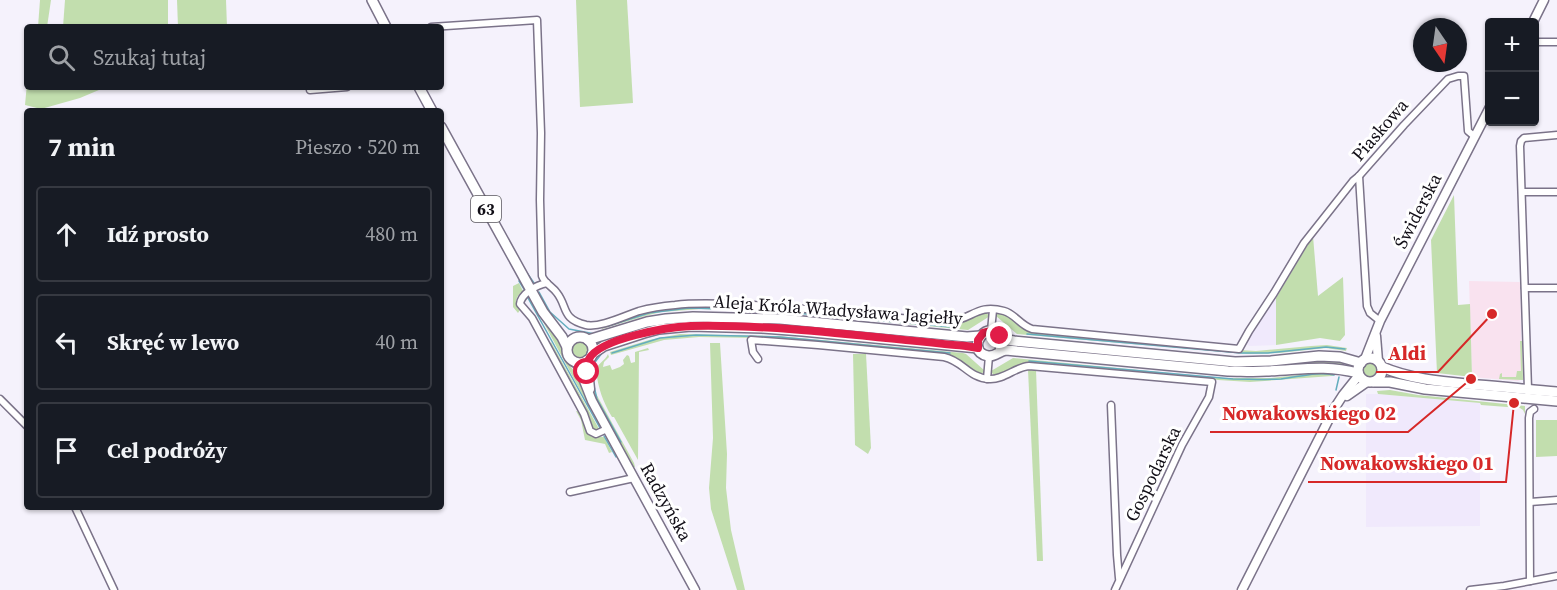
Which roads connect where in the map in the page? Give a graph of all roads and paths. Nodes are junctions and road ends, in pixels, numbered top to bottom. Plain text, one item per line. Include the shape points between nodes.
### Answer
1 (372, 0) edge
2 (1544, 0) edge
3 (1535, 18) edge
4 (384, 24) edge
5 (444, 26) edge
6 (1539, 42) edge
7 (1557, 42) edge
8 (421, 90) edge
9 (430, 108) edge
10 (1485, 116) edge
11 (444, 132) edge
12 (1557, 135) edge
13 (1474, 136) junction
14 (1359, 176) junction
15 (1522, 192) junction
16 (1557, 192) edge
17 (547, 283) junction
18 (1525, 288) junction
19 (1557, 288) edge
20 (531, 291) junction
21 (993, 310) junction
22 (549, 320) junction
23 (1378, 325) junction
24 (991, 331) junction
25 (980, 336) junction
26 (574, 338) junction
27 (588, 339) junction
28 (1002, 339) junction
29 (567, 347) junction
30 (978, 348) junction
31 (1000, 351) junction
32 (989, 356) junction
33 (590, 357) junction
34 (758, 359) dead end
35 (1363, 361) junction
36 (577, 363) junction
37 (1380, 364) junction
38 (1359, 374) junction
39 (987, 379) junction
40 (1370, 382) junction
41 (1528, 389) junction
42 (1557, 392) edge
43 (0, 399) edge
44 (592, 401) junction
45 (1557, 401) edge
46 (1111, 405) dead end
47 (1337, 405) junction
48 (1534, 409) dead end
49 (24, 423) edge
50 (607, 429) junction
51 (634, 478) junction
52 (570, 492) dead end
53 (1557, 500) edge
54 (1530, 502) junction
55 (76, 510) edge
56 (1557, 576) edge
57 (1119, 579) junction
58 (1526, 582) junction
59 (114, 590) edge
60 (695, 590) edge
61 (1115, 590) edge
62 (1242, 590) edge
63 (1470, 590) edge
64 (1526, 590) edge

1 - 4 main road
2 - 3 main road
5 - 17 street via 537,20 541,268
6 - 7 street
8 - 9 main road
10 - 13 main road, Świderska
11 - 20 main road, 63
12 - 15 street via 1521,141
13 - 14 street, Piaskowa via 1468,131 1464,76 1453,77 1427,100
13 - 23 main road, Świderska
14 - 21 street via 1304,243 1239,349 1032,329 1004,311
14 - 23 street, Piaskowa via 1367,306
15 - 16 street
15 - 18 street
17 - 20 street
17 - 21 street via 570,317 590,325 651,308 690,304 797,307 953,321 977,310
18 - 19 street
18 - 41 street
20 - 22 main road, 63
20 - 50 street via 521,298 520,304 530,315 590,431 596,434
21 - 24 street
22 - 26 main road, 63
22 - 29 main road, 63
23 - 35 main road, Świderska
23 - 37 main road
24 - 25 main road
24 - 28 main road
25 - 27 main road, Aleja Króla Władysława Jagiełły via 780,319 693,316 647,322
25 - 30 main road
26 - 27 main road
26 - 29 main road
27 - 33 main road, 63 via 592,346
28 - 31 main road
28 - 35 main road via 1235,362 1330,356
29 - 36 main road, 63 via 570,359
30 - 32 main road
30 - 33 main road, Aleja Króla Władysława Jagiełły via 802,330 691,326 644,333 604,346
31 - 32 main road
31 - 38 main road via 1228,371 1320,367
32 - 39 street
33 - 36 main road
33 - 44 main road, Radzyńska / 63 via 587,372
34 - 39 street via 751,340 944,357
35 - 37 main road via 1371,358
35 - 38 main road
36 - 44 main road, Radzyńska / 63
37 - 40 main road via 1381,376
37 - 41 main road via 1396,373 1422,378
38 - 40 main road
38 - 47 main road
39 - 57 street, Gospodarska via 1029,366 1212,382 1209,397
40 - 45 main road
40 - 47 main road
41 - 42 main road
43 - 49 street
44 - 50 main road, Radzyńska / 63
46 - 57 street, Gospodarska
47 - 62 main road
48 - 54 street via 1529,418
50 - 51 main road, Radzyńska / 63
51 - 52 street
51 - 60 main road, Radzyńska / 63
53 - 54 street
54 - 58 street
55 - 59 street
56 - 58 street
57 - 61 street, Gospodarska
58 - 63 street
58 - 64 street

